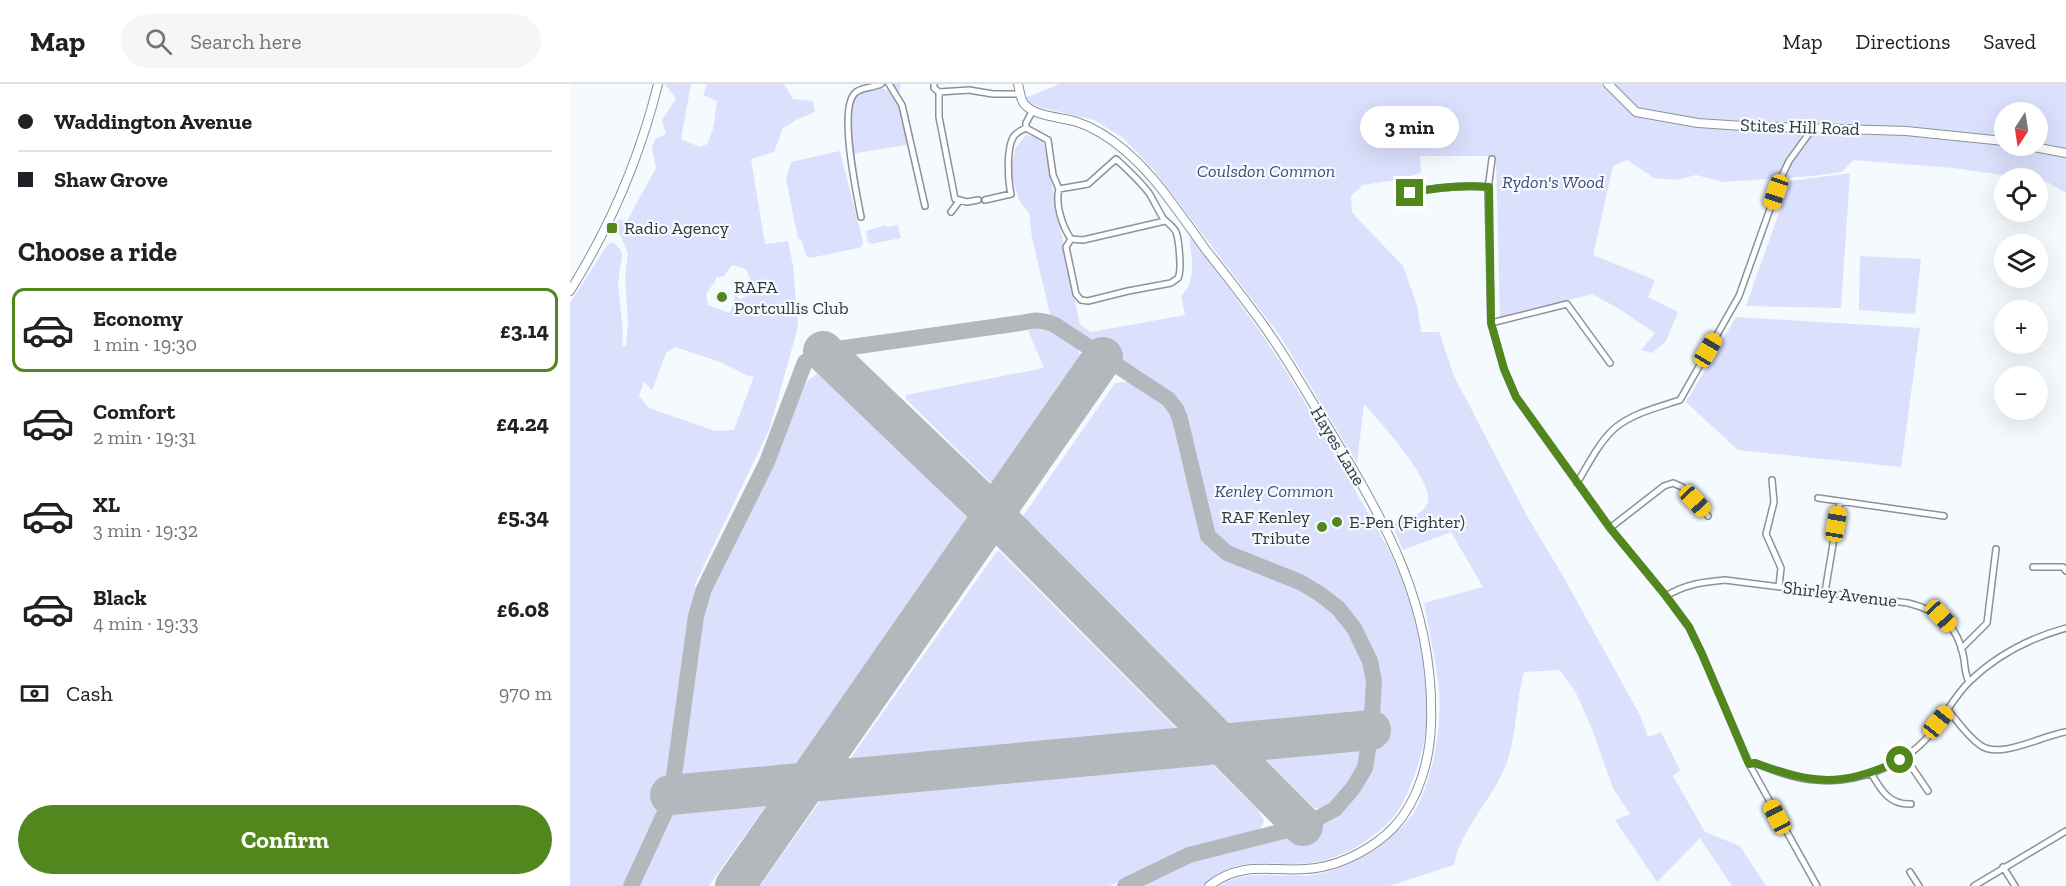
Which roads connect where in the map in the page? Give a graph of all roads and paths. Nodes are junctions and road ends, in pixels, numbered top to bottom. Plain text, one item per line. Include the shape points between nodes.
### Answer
1 (658, 84) edge
2 (881, 84) edge
3 (889, 84) edge
4 (934, 84) edge
5 (1018, 84) edge
6 (1608, 84) edge
7 (939, 92) junction
8 (1020, 94) junction
9 (1033, 110) junction
10 (1026, 128) junction
11 (1813, 128) junction
12 (1994, 140) edge
13 (2048, 150) edge
14 (2066, 153) edge
15 (1492, 159) dead end
16 (1489, 187) junction
17 (1059, 189) junction
18 (1410, 193) dead end
19 (960, 200) junction
20 (978, 200) dead end
21 (985, 200) dead end
22 (925, 206) dead end
23 (951, 212) dead end
24 (861, 218) dead end
25 (1165, 220) junction
26 (1071, 239) junction
27 (570, 291) edge
28 (1491, 323) junction
29 (1610, 363) dead end
30 (1772, 480) dead end
31 (1577, 483) junction
32 (1818, 498) dead end
33 (1840, 502) junction
34 (1708, 516) dead end
35 (1944, 516) dead end
36 (1610, 528) junction
37 (1996, 549) dead end
38 (2033, 567) dead end
39 (2066, 571) edge
40 (1779, 586) junction
41 (1825, 592) junction
42 (1666, 596) junction
43 (2066, 628) edge
44 (1961, 649) junction
45 (1969, 682) junction
46 (1948, 710) junction
47 (2066, 732) edge
48 (1905, 757) junction
49 (1749, 764) junction
50 (1871, 773) junction
51 (1928, 791) dead end
52 (1911, 804) dead end
53 (2066, 831) edge
54 (2003, 867) junction
55 (1910, 872) dead end
56 (1209, 886) edge
57 (1817, 886) edge
58 (1919, 886) edge
59 (1974, 886) edge
60 (2015, 886) edge

1 - 27 street via 628,178 607,227
2 - 24 street via 858,91 850,103 848,131
3 - 22 street via 902,105
4 - 7 street
5 - 8 street
6 - 11 street, Stites Hill Road via 1636,112 1698,123
7 - 8 street
7 - 19 street via 939,117 956,199
8 - 9 street via 1022,102
9 - 10 street
9 - 56 street, Hayes Lane via 1079,123 1103,135 1136,162 1170,200 1272,336 1398,552 1423,630 1431,674 1431,737 1419,786 1395,826 1338,862 1316,868 1239,870
10 - 17 street via 1048,140
10 - 21 street via 1012,140 1007,175 1011,194
11 - 12 street, Stites Hill Road via 1906,131
11 - 31 street via 1781,178 1739,296 1680,400 1638,415 1615,429
13 - 14 street
15 - 16 street
16 - 18 street via 1465,185
16 - 28 street
17 - 25 street via 1088,184 1116,159 1150,195
17 - 26 street via 1064,228
19 - 20 street
19 - 23 street
25 - 26 street via 1083,240
25 - 26 street via 1175,230 1178,241 1178,278 1171,283 1088,301 1077,294 1066,247
28 - 29 street via 1567,304
28 - 31 street via 1516,397
30 - 40 street via 1774,502 1766,534 1781,568
31 - 36 street
32 - 33 street
33 - 35 street
33 - 41 street
34 - 36 street via 1674,483 1664,486
36 - 42 street
37 - 44 street via 1987,623
38 - 39 street via 2063,567
40 - 41 street, Shirley Avenue
40 - 42 street, Shirley Avenue via 1725,580 1698,582
41 - 44 street, Shirley Avenue via 1929,608 1953,629
42 - 49 street via 1689,627
43 - 45 street via 2015,648
44 - 45 street, Shirley Avenue
45 - 46 street
46 - 47 street via 1982,747 1994,750
46 - 48 street via 1927,738
48 - 50 street
48 - 51 street
49 - 50 street via 1815,780
49 - 57 street
50 - 52 street via 1895,802
53 - 54 street
54 - 59 street
54 - 60 street
55 - 58 street

